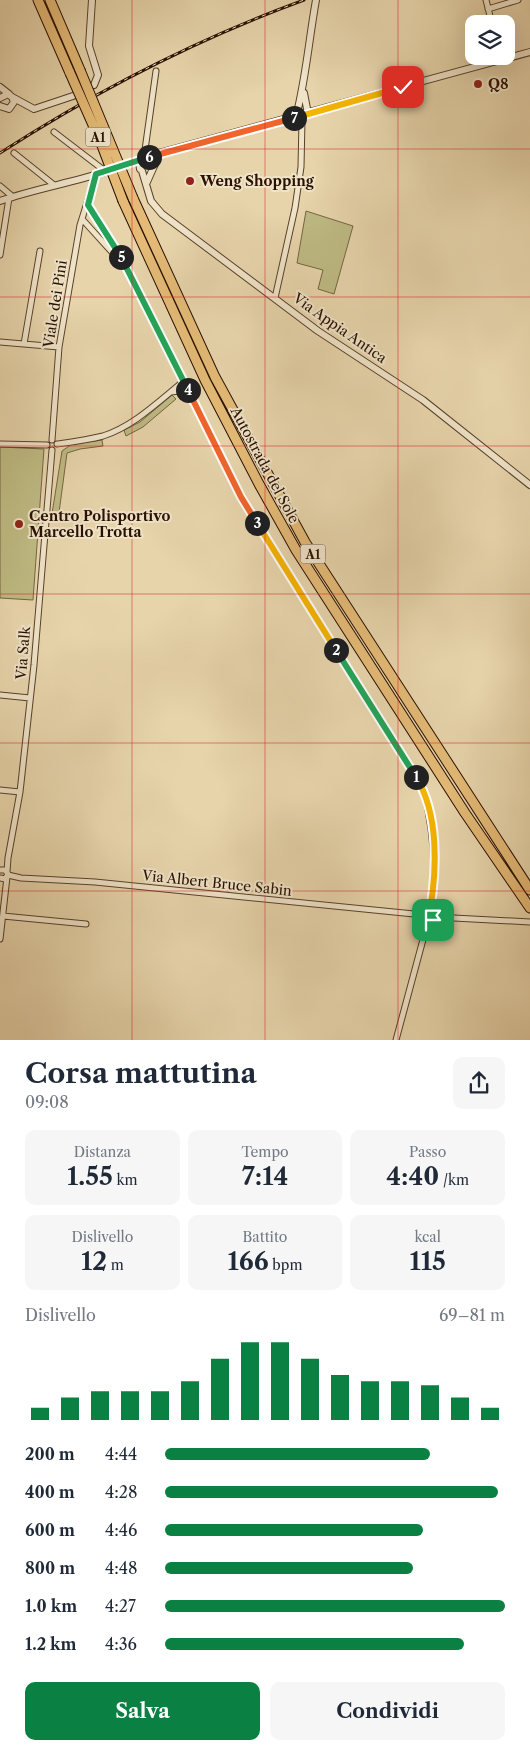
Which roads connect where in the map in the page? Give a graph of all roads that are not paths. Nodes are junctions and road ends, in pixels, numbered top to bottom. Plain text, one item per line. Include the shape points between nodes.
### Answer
1 (38, 0) edge
2 (50, 0) edge
3 (92, 0) edge
4 (316, 0) edge
5 (486, 0) edge
6 (518, 0) edge
7 (488, 9) junction
8 (490, 15) edge
9 (530, 52) edge
10 (515, 55) edge
11 (477, 65) edge
12 (156, 71) dead end
13 (94, 85) dead end
14 (304, 87) junction
15 (0, 88) edge
16 (11, 96) junction
17 (74, 96) dead end
18 (0, 97) edge
19 (25, 105) junction
20 (12, 108) junction
21 (1, 109) edge
22 (308, 114) junction
23 (299, 118) junction
24 (54, 132) dead end
25 (14, 153) dead end
26 (159, 154) junction
27 (144, 158) junction
28 (129, 164) junction
29 (152, 168) junction
30 (141, 170) junction
31 (105, 171) junction
32 (96, 174) junction
33 (147, 183) junction
34 (54, 185) junction
35 (0, 186) edge
36 (11, 197) junction
37 (0, 201) edge
38 (88, 205) junction
39 (82, 219) junction
40 (40, 251) dead end
41 (0, 255) edge
42 (126, 267) junction
43 (275, 298) junction
44 (0, 342) edge
45 (24, 344) junction
46 (59, 347) junction
47 (184, 381) junction
48 (171, 392) junction
49 (194, 402) junction
50 (54, 442) junction
51 (0, 444) edge
52 (50, 447) junction
53 (530, 485) edge
54 (0, 695) edge
55 (30, 698) junction
56 (0, 790) edge
57 (20, 792) junction
58 (8, 858) junction
59 (0, 870) edge
60 (8, 875) junction
61 (0, 879) edge
62 (5, 890) junction
63 (530, 890) edge
64 (530, 908) edge
65 (430, 910) junction
66 (424, 915) junction
67 (3, 916) junction
68 (435, 917) junction
69 (428, 921) junction
70 (530, 922) edge
71 (86, 924) dead end
72 (0, 936) edge
73 (396, 1040) edge

1 - 64 highway, Autostrada del Sole / A1, bridge via 123,201 205,380 291,542
2 - 63 highway, Autostrada del Sole / A1, bridge via 133,198 216,376 305,542
3 - 13 street via 89,46 98,75
4 - 14 street
5 - 7 street
6 - 7 street
7 - 8 street
9 - 10 street
11 - 22 street
12 - 27 street
14 - 22 street
14 - 23 street
15 - 16 street
15 - 18 street
16 - 18 street via 5,94
16 - 19 street
16 - 20 street
17 - 19 street via 38,108
19 - 20 street
20 - 21 street
22 - 23 street
23 - 26 street
23 - 43 street via 300,167 295,208
24 - 31 street
25 - 34 street
26 - 27 street
26 - 29 street
27 - 28 street
27 - 29 street via 152,161
27 - 30 street via 139,162
28 - 30 street
28 - 31 street
29 - 30 street
29 - 33 street
30 - 33 street, Via Appia Antica
31 - 32 street
32 - 34 street
32 - 38 street, Viale dei Pini
33 - 43 street, Via Appia Antica via 152,200 162,214
34 - 36 street
35 - 36 street
36 - 37 street
36 - 41 street
38 - 39 street, Viale dei Pini
38 - 42 street
39 - 42 street
39 - 46 street, Viale dei Pini
40 - 45 street
42 - 47 street
43 - 53 street, Via Appia Antica via 318,331 423,400
44 - 45 street
45 - 46 street
46 - 50 street, Viale dei Pini
47 - 48 street
47 - 49 street
48 - 49 street via 179,391
48 - 50 street via 136,420 119,429 97,437
49 - 65 street via 241,497 422,788 430,817 434,862
50 - 52 street
51 - 52 street
52 - 55 street, Via Salk
54 - 55 street
55 - 57 street, Via Salk
56 - 57 street
57 - 58 street, Via Salk
58 - 59 street, Via Salk
58 - 60 street, Via Salk
59 - 60 street, Via Salk
60 - 61 street, Via Salk
60 - 62 street, Via Salk
60 - 66 street, Via Albert Bruce Sabin
61 - 62 street, Via Salk
62 - 67 street, Via Salk
65 - 66 street
65 - 68 street
66 - 69 street
67 - 71 street
67 - 72 street, Via Salk
68 - 69 street
68 - 70 street
69 - 73 street

